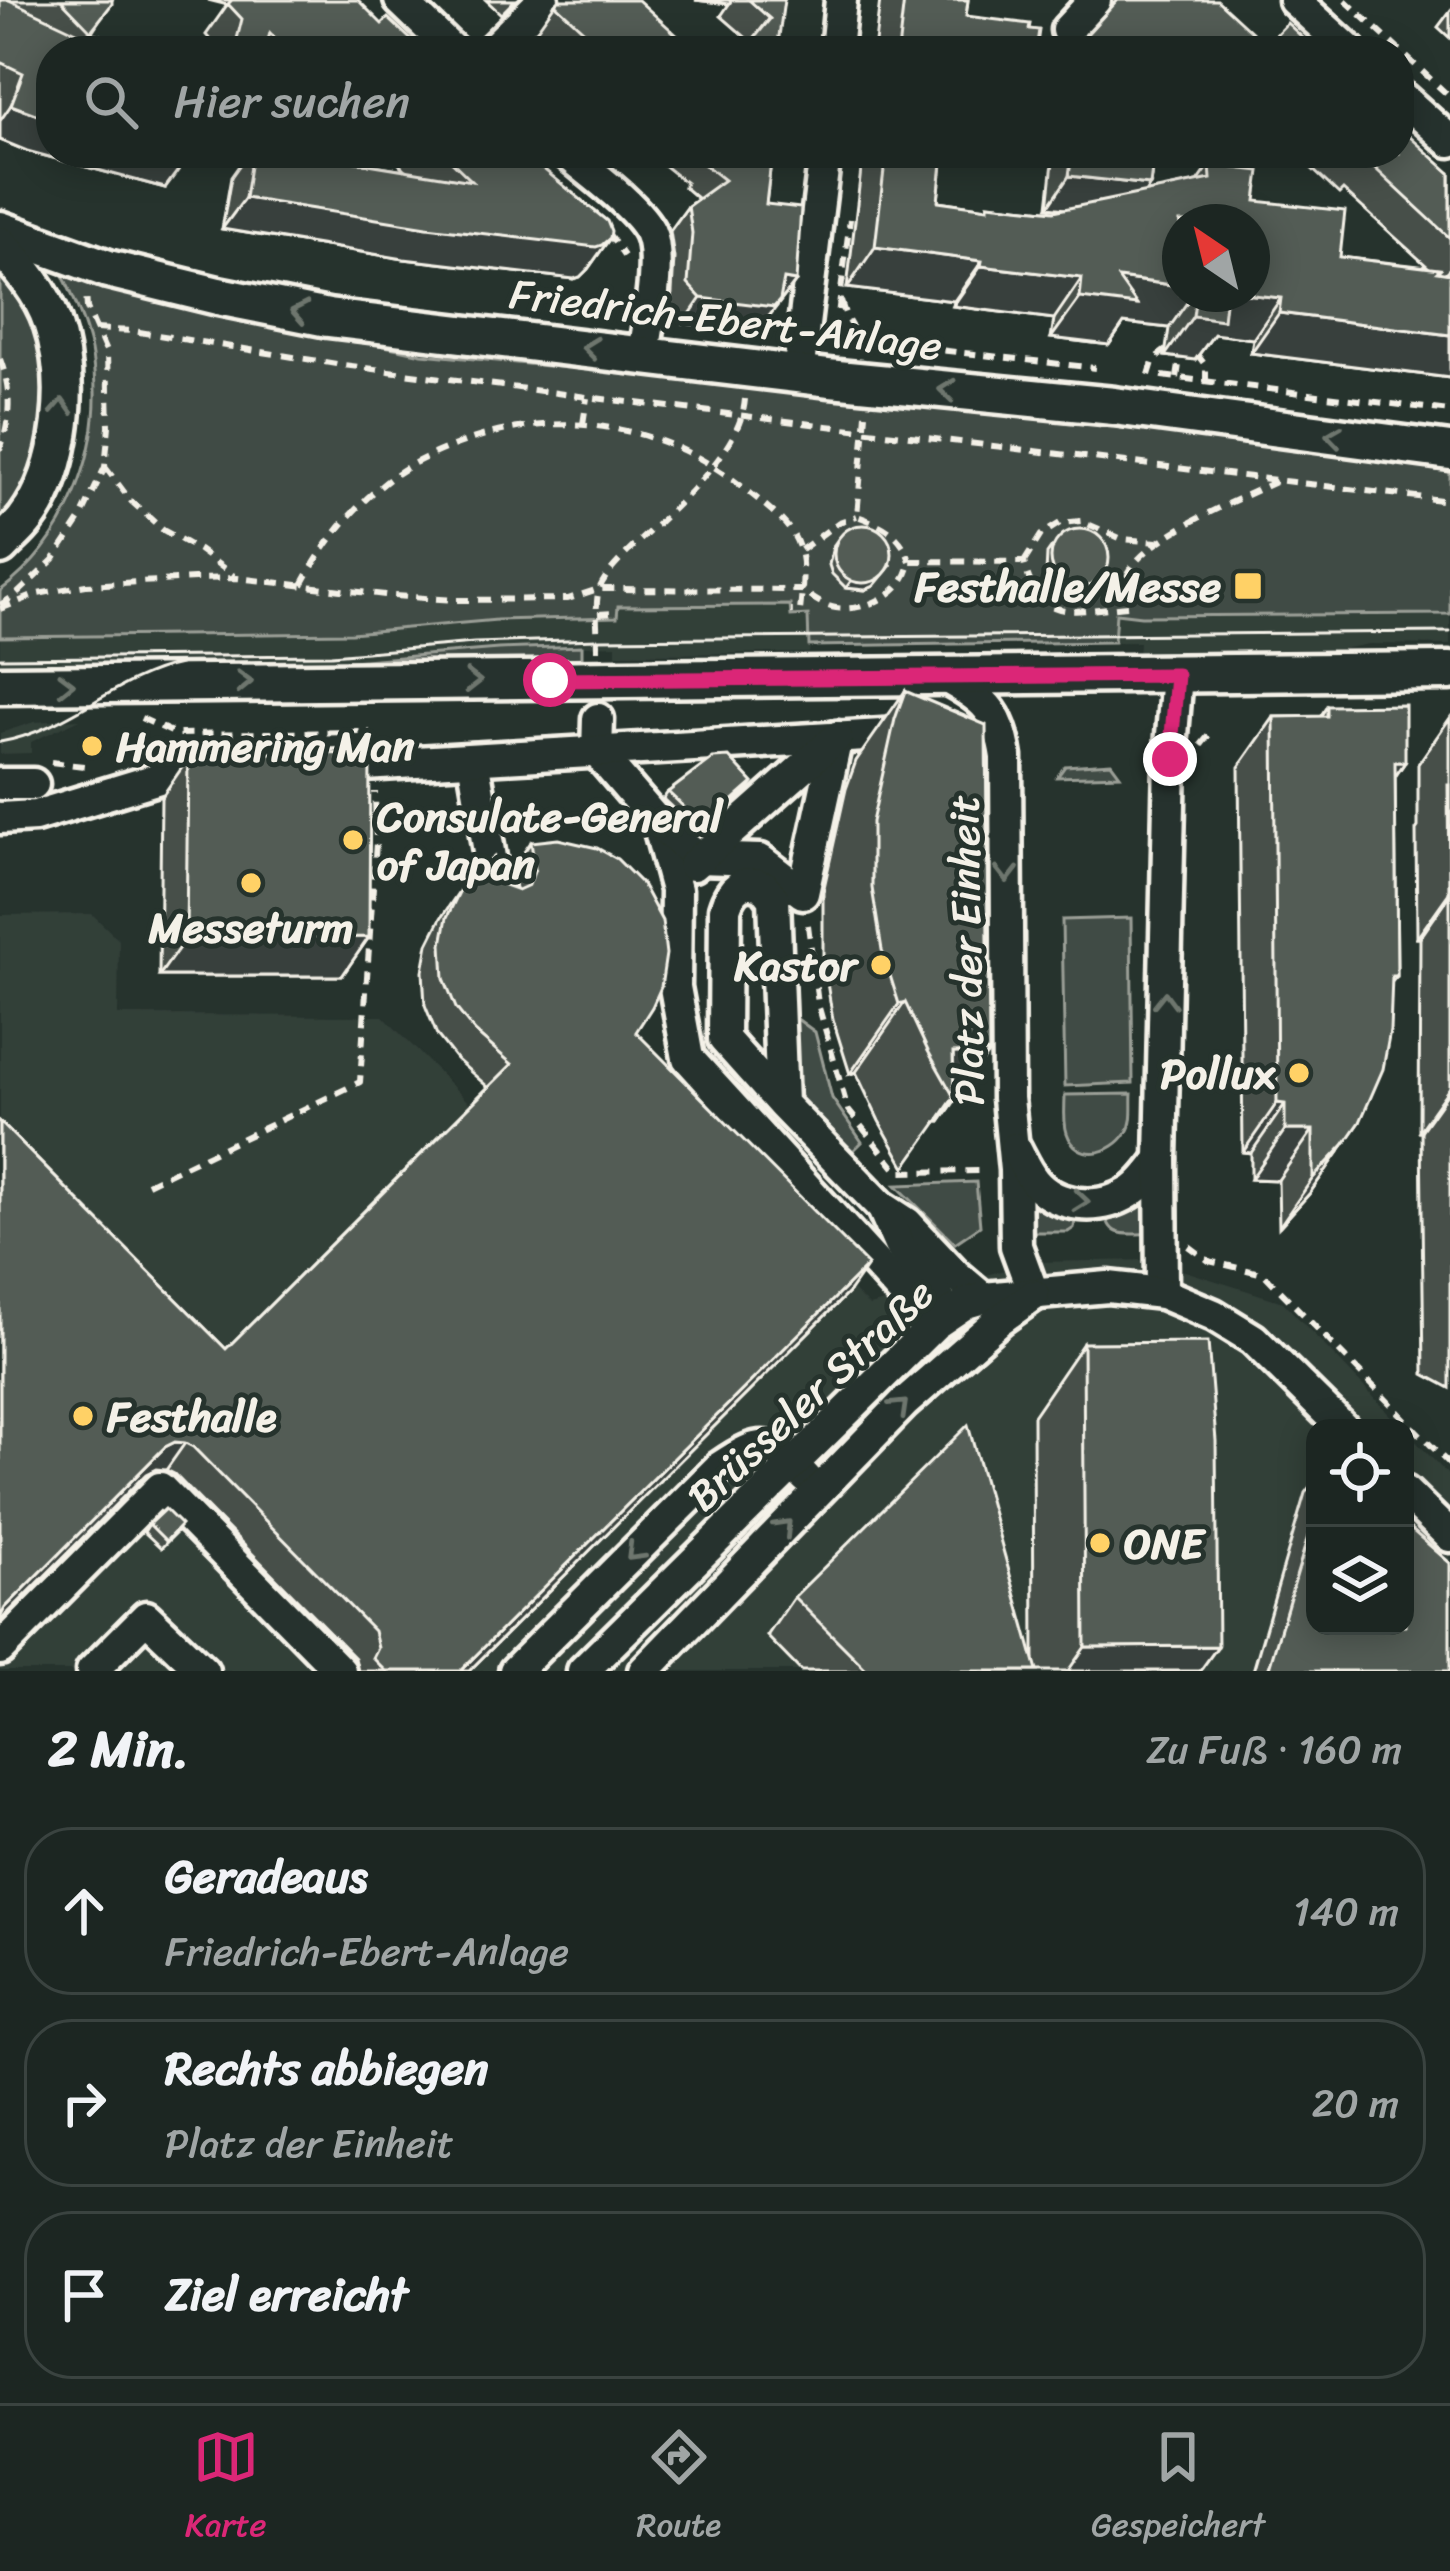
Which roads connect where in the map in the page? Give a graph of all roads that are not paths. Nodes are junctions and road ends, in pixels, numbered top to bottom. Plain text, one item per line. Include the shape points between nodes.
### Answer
1 (400, 0) edge
2 (543, 0) edge
3 (842, 0) edge
4 (1095, 0) edge
5 (1294, 0) edge
6 (1067, 30) dead end
7 (437, 36) edge
8 (506, 36) edge
9 (838, 36) edge
10 (1334, 36) edge
11 (1414, 109) edge
12 (1450, 141) edge
13 (585, 168) edge
14 (823, 168) edge
15 (0, 230) edge
16 (0, 244) edge
17 (644, 354) junction
18 (799, 374) junction
19 (1450, 451) edge
20 (0, 546) edge
21 (1450, 670) edge
22 (1177, 675) junction
23 (944, 676) junction
24 (0, 685) edge
25 (598, 719) dead end
26 (837, 736) junction
27 (978, 741) junction
28 (597, 752) junction
29 (472, 758) junction
30 (305, 768) edge
31 (32, 772) road end
32 (236, 772) edge
33 (0, 784) edge
34 (0, 818) edge
35 (672, 828) junction
36 (698, 858) junction
37 (676, 890) junction
38 (497, 898) edge
39 (789, 900) junction
40 (782, 1104) junction
41 (1012, 1142) junction
42 (1161, 1159) junction
43 (881, 1206) junction
44 (1162, 1293) junction
45 (1034, 1295) junction
46 (907, 1298) dead end
47 (983, 1298) junction
48 (941, 1319) junction
49 (1334, 1419) edge
50 (792, 1463) junction
51 (818, 1491) junction
52 (1414, 1501) edge
53 (1450, 1536) edge
54 (628, 1628) junction
55 (0, 1649) edge
56 (92, 1671) edge
57 (202, 1671) edge
58 (340, 1671) edge
59 (515, 1671) edge
60 (583, 1671) edge
61 (611, 1671) edge
62 (644, 1671) edge

1 - 7 street
2 - 8 street
3 - 9 street
4 - 6 street
5 - 10 street
11 - 12 street
13 - 17 street via 650,230
14 - 18 street
17 -> 15 main road, Friedrich-Ebert-Anlage via 306,314 108,269
20 -> 16 main road via 27,518 48,474 64,393 52,322
17 - 18 main road, Friedrich-Ebert-Anlage
19 -> 18 main road, Friedrich-Ebert-Anlage
21 - 22 main road
22 - 23 main road
42 -> 22 street
24 -> 23 main road
23 - 27 street via 991,708 1002,729
25 - 28 street
26 - 27 street
26 - 28 street
26 - 36 street
26 - 39 street
27 -> 41 street, Platz der Einheit
28 - 29 street
28 - 35 street
29 - 30 street
29 - 38 street
31 - 33 street
32 - 34 street via 166,776 35,816
35 - 36 street
35 - 37 street
36 - 37 street
36 - 39 street via 760,860
37 - 46 street via 675,987 688,1058
39 - 40 street
39 - 40 street via 746,883 724,910 724,1039
40 - 43 street
41 -> 42 street, Platz der Einheit via 1036,1184 1085,1205 1134,1191
41 - 45 street, Platz der Einheit via 1016,1246
42 - 44 street
43 - 47 street
43 - 48 street via 938,1296
44 - 45 street via 1108,1287
44 - 49 street via 1253,1339
45 - 47 street, Brüsseler Straße
51 -> 45 street, Brüsseler Straße via 904,1403
47 - 48 street, Brüsseler Straße
48 - 50 street, Brüsseler Straße
50 - 51 street
50 - 54 street, Brüsseler Straße
50 -> 59 street via 762,1446 720,1467
62 -> 51 street, Brüsseler Straße
52 - 53 street
54 - 60 street, Brüsseler Straße
54 - 61 street
55 - 58 street via 160,1488
56 - 57 street via 146,1617

